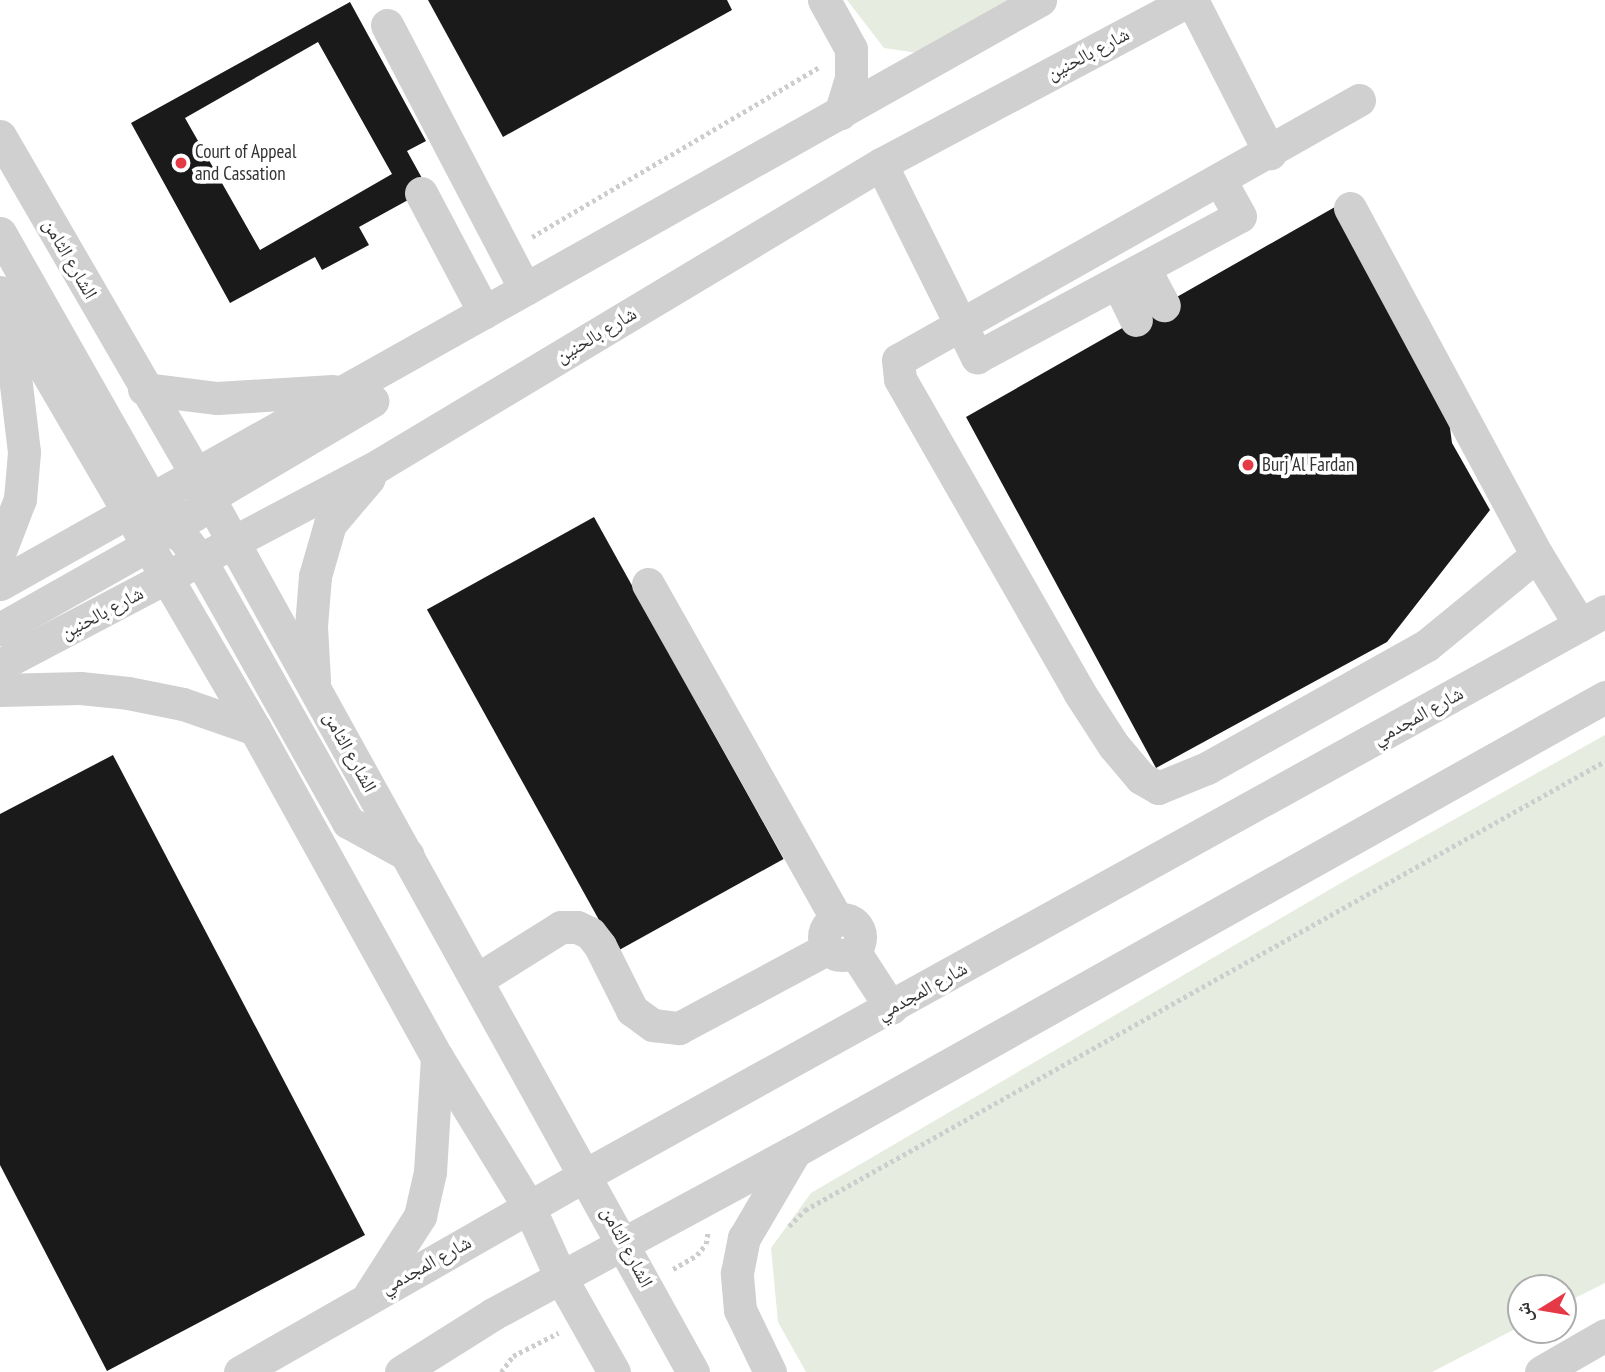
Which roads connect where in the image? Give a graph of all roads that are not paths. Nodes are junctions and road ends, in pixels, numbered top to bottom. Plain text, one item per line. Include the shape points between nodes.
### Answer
1 (824, 0) edge
2 (1040, 0) edge
3 (1191, 0) edge
4 (387, 25) dead end
5 (851, 49) junction
6 (920, 68) junction
7 (1359, 100) dead end
8 (840, 113) junction
9 (0, 136) edge
10 (1269, 153) junction
11 (881, 164) junction
12 (1220, 180) junction
13 (421, 193) dead end
14 (1350, 208) dead end
15 (0, 233) edge
16 (1131, 276) junction
17 (526, 289) junction
18 (3, 297) edge
19 (484, 312) junction
20 (1150, 313) dead end
21 (960, 324) junction
22 (445, 334) junction
23 (144, 388) junction
24 (349, 389) junction
25 (379, 466) junction
26 (175, 518) junction
27 (232, 544) junction
28 (0, 551) edge
29 (1536, 555) junction
30 (168, 578) junction
31 (0, 584) edge
32 (648, 584) dead end
33 (1593, 618) edge
34 (0, 629) edge
35 (0, 665) edge
36 (0, 690) edge
37 (315, 690) junction
38 (1605, 697) edge
39 (255, 729) junction
40 (408, 855) junction
41 (840, 940) junction
42 (478, 979) junction
43 (891, 1008) junction
44 (437, 1057) junction
45 (795, 1151) junction
46 (587, 1174) junction
47 (529, 1208) junction
48 (625, 1245) junction
49 (561, 1278) junction
50 (366, 1299) junction
51 (1605, 1335) edge
52 (240, 1372) edge
53 (401, 1372) edge
54 (614, 1372) edge
55 (693, 1372) edge
56 (770, 1372) edge
57 (1541, 1372) edge

1 - 5 street
2 - 6 street, شارع بالحنين
3 - 10 street
3 - 11 street, شارع بالحنين
4 - 17 street
5 - 6 street via 890,64
5 - 8 street via 851,78
6 - 8 street, شارع بالحنين
7 - 10 street
8 - 17 street, شارع بالحنين
9 - 23 street, الشارع الثامن
10 - 12 street
11 - 21 street
11 - 25 street, شارع بالحنين
12 - 16 street via 1240,216
12 - 21 street
13 - 19 street
14 - 29 street
15 - 26 street
16 - 20 street
16 - 21 street via 977,357
17 - 19 street, شارع بالحنين
18 - 26 street, الشارع الثامن
18 - 28 street via 24,452 20,499
19 - 22 street, شارع بالحنين
21 - 29 street via 898,360 900,379 1079,692 1123,757 1141,778 1158,788 1207,768 1427,645
22 - 24 street, شارع بالحنين
22 - 26 street via 402,384
23 - 24 street via 217,398
23 - 26 street, الشارع الثامن
24 - 26 street, شارع بالحنين
25 - 27 street, شارع بالحنين
25 - 37 street via 330,524 315,576 311,626
26 - 27 street, الشارع الثامن
26 - 27 street, شارع بالحنين
26 - 30 street, الشارع الثامن
26 - 31 street, شارع بالحنين
26 - 34 street
26 - 40 street via 348,821
27 - 37 street, الشارع الثامن
29 - 33 street
30 - 35 street, شارع بالحنين
30 - 39 street, الشارع الثامن
32 - 41 street
33 - 43 street, شارع المجدمي
36 - 39 street via 80,688 128,693
37 - 40 street, الشارع الثامن
38 - 45 street
39 - 44 street, الشارع الثامن
40 - 42 street, الشارع الثامن
41 - 42 street via 680,1028 653,1025 632,1010 600,946 577,926 561,927
41 - 43 street
42 - 46 street, الشارع الثامن
43 - 46 street, شارع المجدمي
44 - 47 street, الشارع الثامن
44 - 50 street via 431,1161 420,1216
45 - 48 street
45 - 56 street via 744,1238 737,1273 740,1310
46 - 47 street, شارع المجدمي
46 - 48 street, الشارع الثامن
47 - 49 street, الشارع الثامن
47 - 50 street, شارع المجدمي
48 - 49 street
48 - 55 street, الشارع الثامن
49 - 53 street
49 - 54 street, الشارع الثامن
50 - 52 street, شارع المجدمي
51 - 57 street

